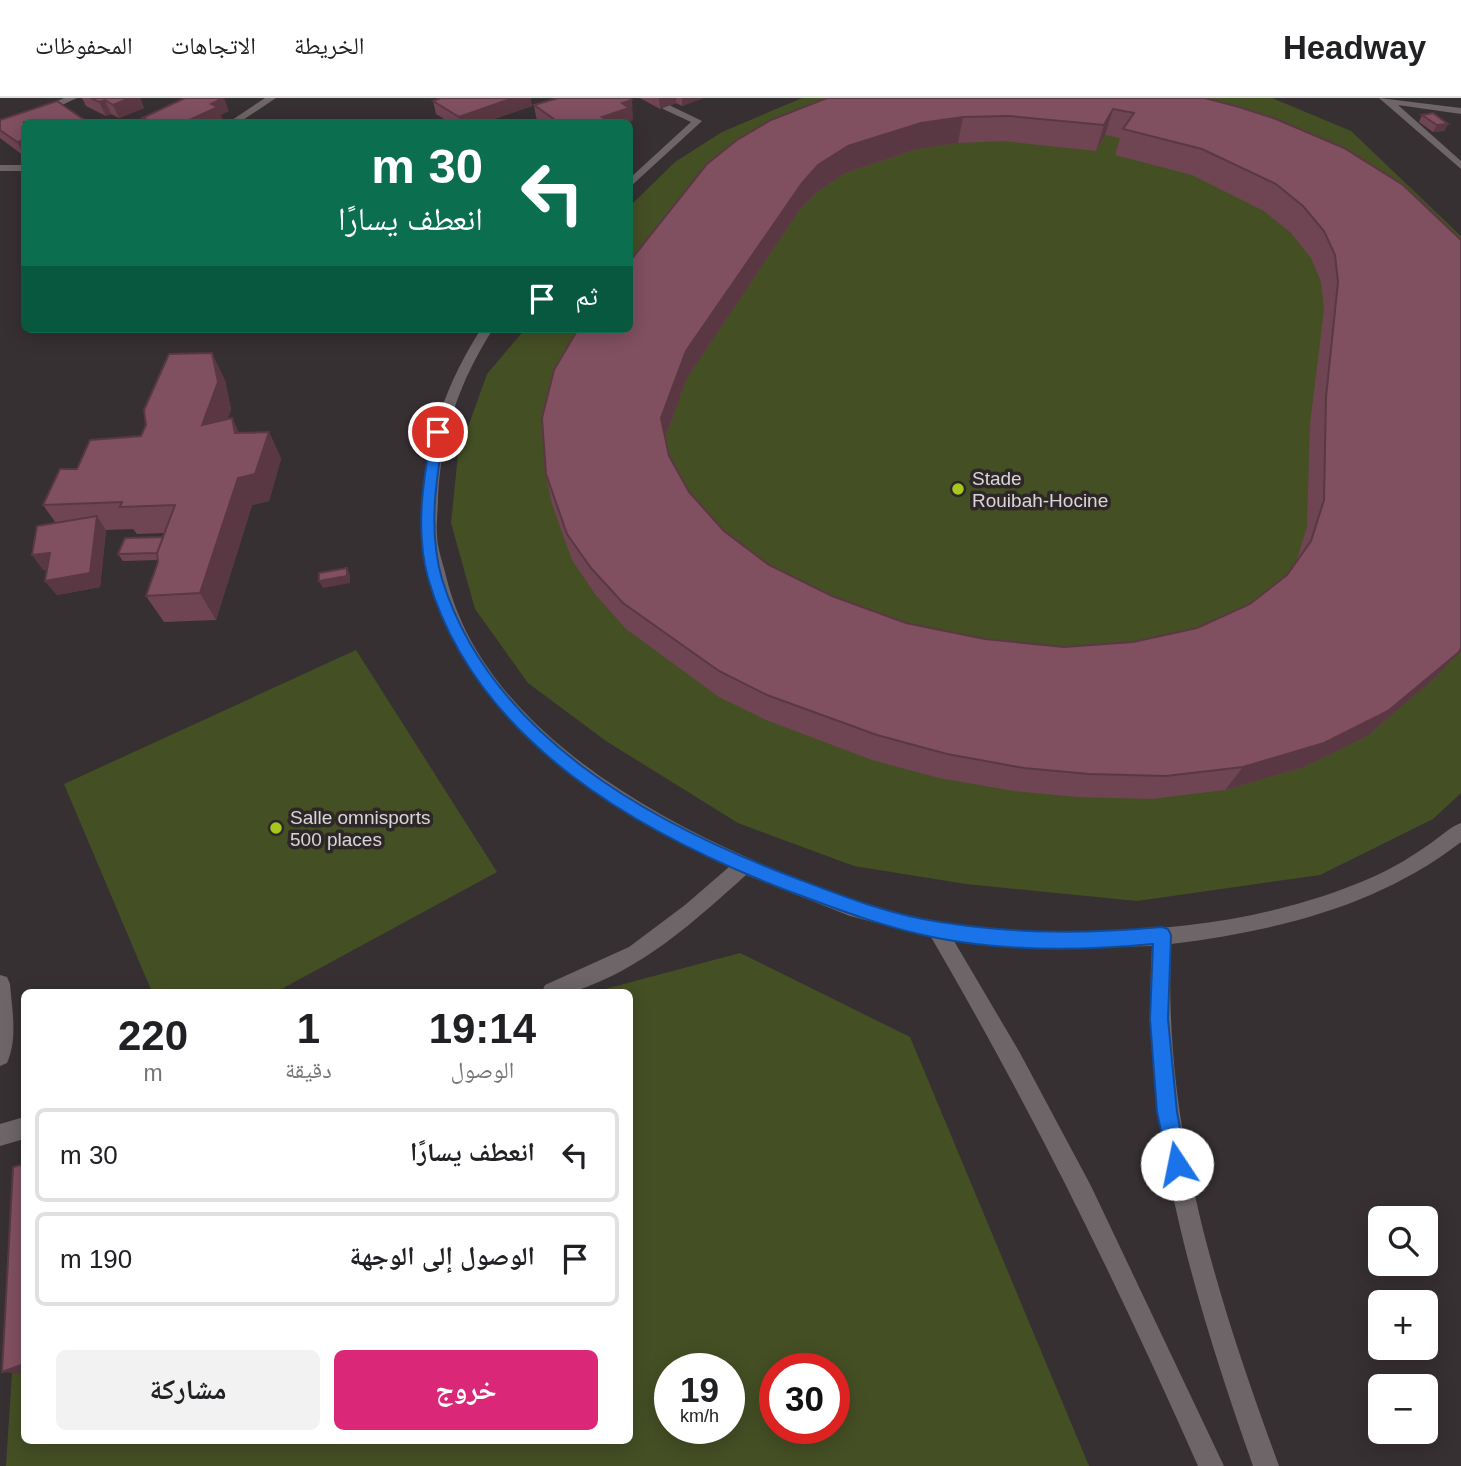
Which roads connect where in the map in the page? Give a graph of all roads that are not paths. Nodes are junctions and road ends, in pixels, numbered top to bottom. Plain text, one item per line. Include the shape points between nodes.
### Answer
1 (72, 98) edge
2 (193, 98) edge
3 (271, 98) edge
4 (1386, 100) edge
5 (666, 107) dead end
6 (1461, 111) edge
7 (26, 119) edge
8 (148, 119) edge
9 (239, 119) edge
10 (21, 121) edge
11 (0, 131) edge
12 (1461, 166) edge
13 (0, 167) edge
14 (21, 168) edge
15 (633, 181) edge
16 (485, 333) edge
17 (1461, 831) edge
18 (743, 866) junction
19 (937, 930) junction
20 (1162, 935) junction
21 (0, 984) edge
22 (558, 989) edge
23 (0, 1056) edge
24 (21, 1129) edge
25 (0, 1135) edge
26 (1211, 1466) edge
27 (1266, 1466) edge

1 - 7 street
2 - 8 street
3 - 9 street
4 - 6 street
4 - 12 street
5 - 15 street via 697,121
10 - 11 street
13 - 14 street
16 - 18 street via 454,387 438,432 429,481 428,534 435,577 452,622 477,667 556,755 673,833
17 - 20 street via 1383,881 1316,908 1240,926
18 - 19 street via 870,914
18 - 22 street via 636,953
19 - 20 street via 1013,940 1089,942
19 - 26 street via 1060,1148
20 - 27 street via 1159,1019 1166,1098 1186,1217 1218,1333
21 - 23 street via 4,1030
24 - 25 street

